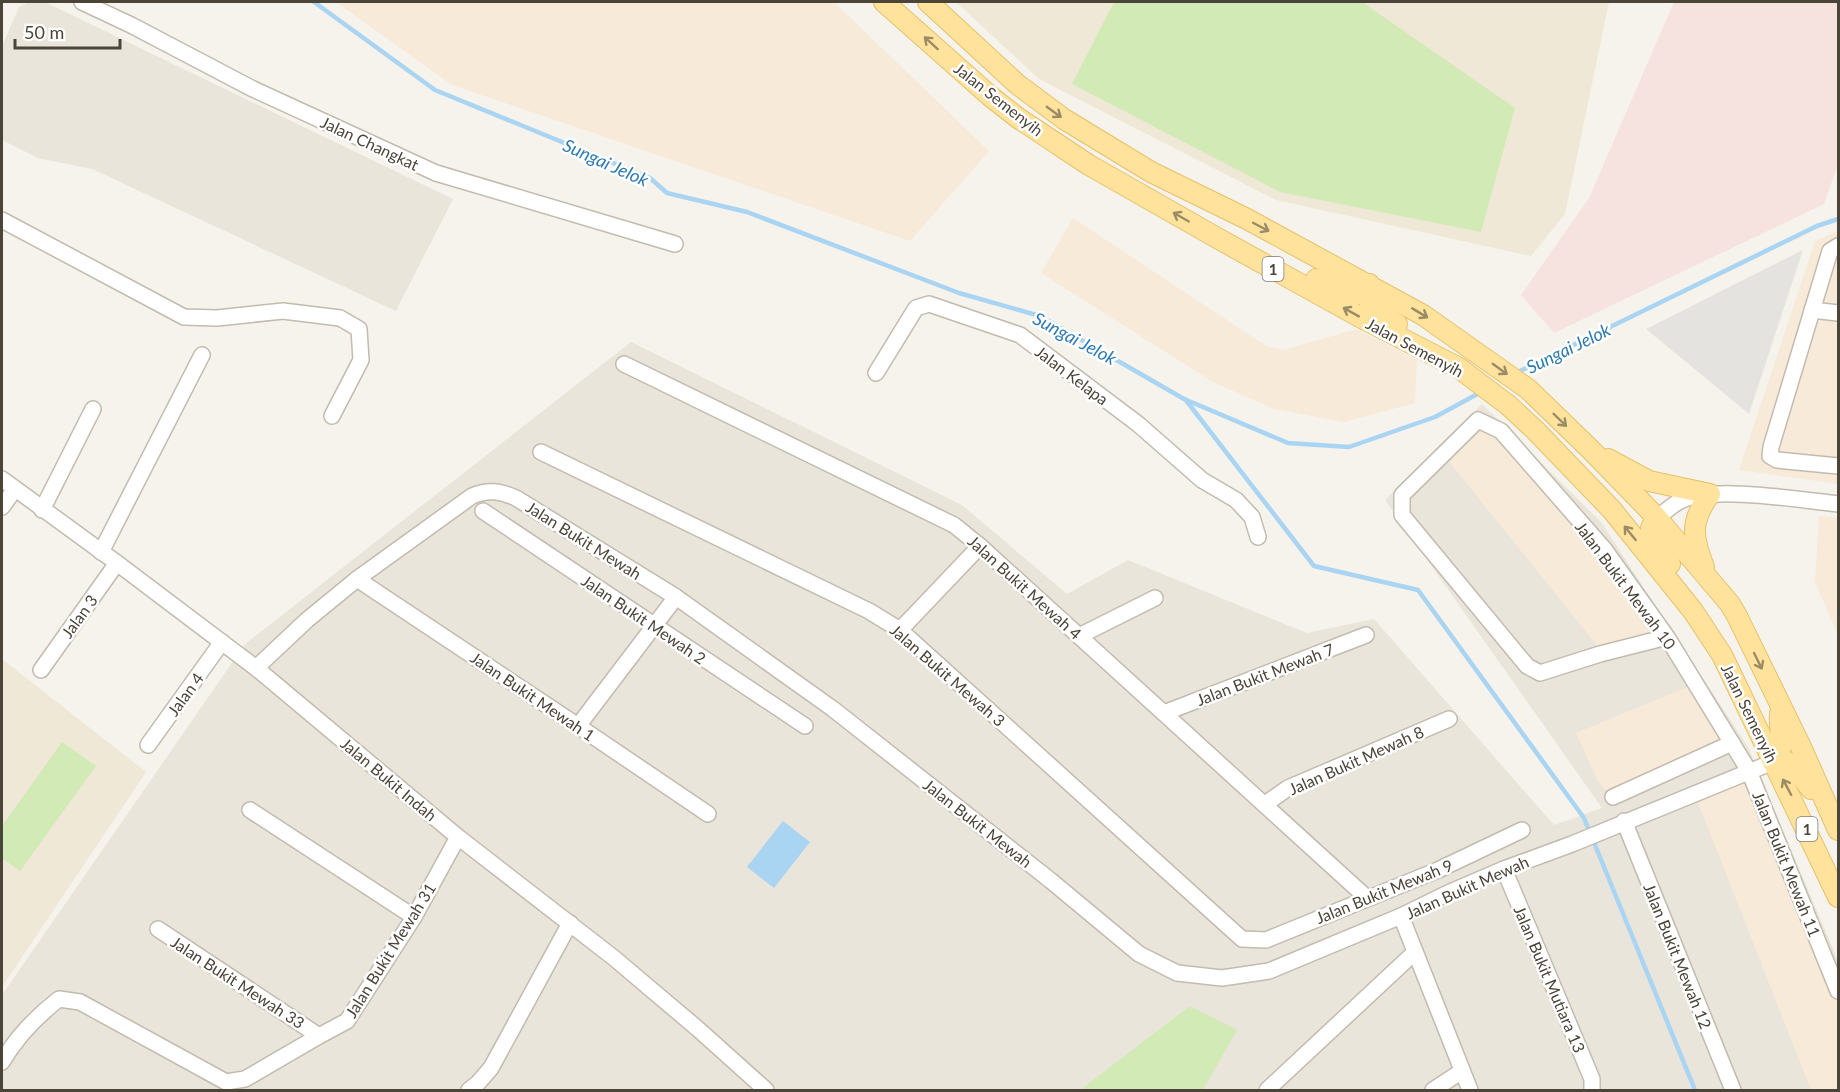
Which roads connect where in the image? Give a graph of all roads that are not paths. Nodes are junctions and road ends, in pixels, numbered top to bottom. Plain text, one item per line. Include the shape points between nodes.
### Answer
1 (82, 2) edge
2 (884, 2) edge
3 (928, 2) edge
4 (2, 220) edge
5 (1219, 239) junction
6 (675, 244) dead end
7 (1839, 246) edge
8 (1369, 284) junction
9 (1812, 310) junction
10 (1839, 313) edge
11 (201, 356) dead end
12 (624, 364) dead end
13 (1456, 366) junction
14 (876, 373) dead end
15 (93, 409) dead end
16 (332, 416) dead end
17 (1535, 430) junction
18 (1591, 450) junction
19 (541, 452) dead end
20 (1839, 466) edge
21 (2, 479) edge
22 (15, 489) junction
23 (1710, 494) junction
24 (1839, 504) edge
25 (2, 507) edge
26 (42, 510) junction
27 (483, 512) dead end
28 (1657, 518) junction
29 (1258, 537) dead end
30 (980, 546) junction
31 (101, 552) junction
32 (117, 563) junction
33 (357, 579) junction
34 (1709, 580) junction
35 (676, 597) junction
36 (1155, 598) dead end
37 (1693, 611) junction
38 (655, 626) junction
39 (900, 630) junction
40 (1366, 635) dead end
41 (1079, 636) junction
42 (1667, 637) junction
43 (222, 642) junction
44 (256, 668) junction
45 (41, 670) dead end
46 (1780, 705) junction
47 (1164, 713) junction
48 (1449, 719) dead end
49 (578, 726) junction
50 (805, 726) dead end
51 (1732, 742) junction
52 (148, 745) dead end
53 (1773, 762) junction
54 (1749, 771) junction
55 (1613, 797) dead end
56 (1265, 804) junction
57 (250, 810) dead end
58 (708, 814) dead end
59 (1624, 821) junction
60 (1522, 830) dead end
61 (1839, 832) edge
62 (458, 837) junction
63 (1504, 869) junction
64 (1438, 870) junction
65 (1448, 893) junction
66 (1839, 897) edge
67 (1367, 898) junction
68 (1401, 916) junction
69 (414, 917) junction
70 (570, 923) junction
71 (158, 929) dead end
72 (1242, 939) joint
73 (1415, 952) junction
74 (1839, 991) edge
75 (319, 1036) junction
76 (2, 1062) edge
77 (1462, 1071) junction
78 (469, 1090) edge
79 (766, 1090) edge
80 (1267, 1090) edge
81 (1433, 1090) edge
82 (1470, 1090) edge
83 (1592, 1090) edge
84 (1733, 1090) edge

1 - 6 street, Jalan Changkat via 253,88 436,173
5 -> 2 main road, Jalan Semenyih / 1 via 1089,165 1018,118
3 -> 8 main road, Jalan Semenyih / 1 via 1017,84 1064,119 1151,172
4 - 16 street via 184,317 283,311 340,318 359,329 361,360
5 - 8 main road via 1255,249 1345,293 1361,293
13 -> 5 main road, Jalan Semenyih / 1
7 - 9 street via 1830,251
8 - 13 main road via 1366,296 1372,306
8 -> 18 main road, Jalan Semenyih / 1 via 1424,315 1528,389
9 - 10 street
9 - 20 street via 1770,456
11 - 31 street
12 - 30 street, Jalan Bukit Mewah 4 via 938,516
13 - 17 main road, Jalan Semenyih / 1
14 - 29 street, Jalan Kelapa via 916,308 929,304 1020,335 1138,424 1202,480 1236,500 1252,517
15 - 26 street
17 - 28 main road via 1557,441 1630,510
37 -> 17 main road, Jalan Semenyih / 1 via 1612,510
18 - 23 main road via 1649,481
18 - 28 main road, Jalan Semenyih / 1
19 - 39 street, Jalan Bukit Mewah 3 via 869,611
21 - 22 street, Jalan Bukit Indah
22 - 25 street
22 - 26 street, Jalan Bukit Indah
23 - 24 street
23 - 28 street via 1679,501
23 - 34 main road via 1699,509 1695,524 1696,547
26 - 31 street, Jalan Bukit Indah
27 - 38 street, Jalan Bukit Mewah 2
28 - 34 main road, Jalan Semenyih / 1
28 - 37 main road via 1651,535 1691,593
30 - 39 street
30 - 41 street, Jalan Bukit Mewah 4
31 - 32 street, Jalan Bukit Indah
32 - 43 street, Jalan Bukit Indah
32 - 45 street, Jalan 3
33 - 35 street, Jalan Bukit Mewah via 472,496 493,491 516,498
33 - 44 street, Jalan Bukit Mewah
33 - 49 street, Jalan Bukit Mewah 1
34 -> 46 main road, Jalan Semenyih / 1 via 1737,616
35 - 38 street
35 - 68 street, Jalan Bukit Mewah via 833,709 1139,954 1177,973 1222,978 1269,970
36 - 41 street
37 - 53 main road, Jalan Semenyih / 1 via 1722,655
38 - 49 street
38 - 50 street, Jalan Bukit Mewah 2
39 - 72 street, Jalan Bukit Mewah 3
40 - 47 street, Jalan Bukit Mewah 7
41 - 47 street, Jalan Bukit Mewah 4
42 - 42 street, Jalan Bukit Mewah 10 via 1540,673 1527,666 1402,515 1402,495 1478,420 1501,431 1605,550
42 - 51 street, Jalan Bukit Mewah 10
43 - 44 street, Jalan Bukit Indah
43 - 52 street, Jalan 4
44 - 62 street, Jalan Bukit Indah
46 - 53 main road via 1782,741
46 - 61 main road, Jalan Semenyih / 1
47 - 56 street, Jalan Bukit Mewah 4
48 - 56 street, Jalan Bukit Mewah 8 via 1288,788
49 - 58 street, Jalan Bukit Mewah 1
51 - 54 street, Jalan Bukit Mewah 10
51 - 55 street
53 - 54 street, Jalan Bukit Mewah
53 - 61 main road via 1787,762 1796,769 1809,784 1832,828
66 -> 53 main road, Jalan Semenyih / 1
54 - 59 street, Jalan Bukit Mewah
54 - 74 street, Jalan Bukit Mewah 11
56 - 67 street, Jalan Bukit Mewah 4
57 - 69 street
59 - 63 street, Jalan Bukit Mewah
59 - 84 street, Jalan Bukit Mewah 12
60 - 64 street, Jalan Bukit Mewah 9
62 - 69 street, Jalan Bukit Mewah 31
62 - 70 street, Jalan Bukit Indah
63 - 65 street, Jalan Bukit Mewah
63 - 83 street, Jalan Bukit Mutiara 13 via 1592,1078
64 - 65 street
64 - 67 street, Jalan Bukit Mewah 9
65 - 68 street, Jalan Bukit Mewah
67 - 72 street, Jalan Bukit Mewah 9 via 1266,940
68 - 73 street
69 - 75 street, Jalan Bukit Mewah 31 via 347,1022
70 - 78 street via 491,1068
70 - 79 street, Jalan Bukit Indah
71 - 75 street, Jalan Bukit Mewah 33
73 - 77 street
73 - 80 street
75 - 76 street, Jalan Bukit Mewah 31 via 244,1079 226,1082 80,1002 59,999 11,1046
77 - 81 street
77 - 82 street

